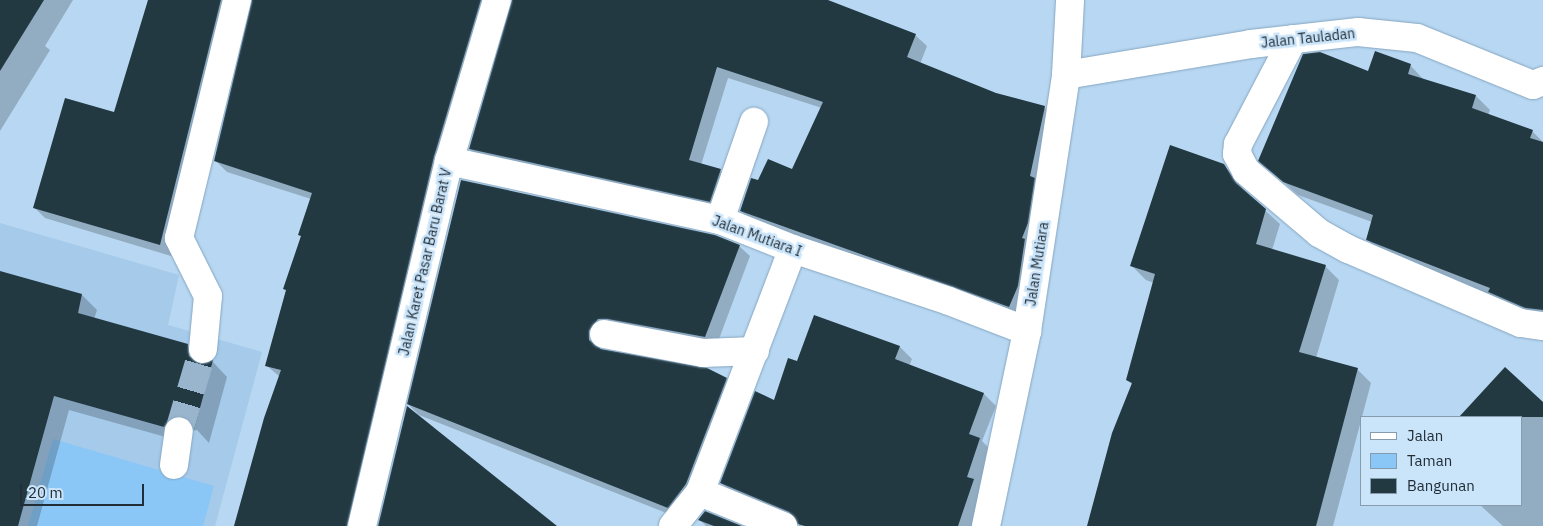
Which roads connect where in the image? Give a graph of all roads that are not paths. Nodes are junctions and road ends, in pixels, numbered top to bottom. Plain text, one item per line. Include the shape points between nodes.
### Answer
1 (237, 0) edge
2 (497, 0) edge
3 (1070, 0) edge
4 (1293, 39) junction
5 (1066, 75) junction
6 (1540, 85) edge
7 (754, 122) dead end
8 (449, 162) junction
9 (720, 220) junction
10 (793, 250) junction
11 (1543, 326) edge
12 (1027, 331) junction
13 (604, 334) dead end
14 (203, 349) tunnel mouth
15 (755, 352) junction
16 (179, 431) tunnel mouth
17 (174, 465) dead end
18 (700, 492) junction
19 (362, 526) edge
20 (673, 526) edge
21 (783, 526) edge
22 (986, 526) edge

1 - 14 street via 179,238 208,296
2 - 8 street, Jalan Karet Pasar Baru Barat V
3 - 5 street, Jalan Mutiara
4 - 5 street, Jalan Tauladan
4 - 6 street, Jalan Tauladan via 1358,32 1416,38
4 - 11 street via 1238,144 1237,154 1246,172 1319,233 1348,249 1521,323
5 - 12 street, Jalan Mutiara
7 - 9 street
8 - 9 street, Jalan Mutiara I
8 - 19 street, Jalan Karet Pasar Baru Barat V
9 - 10 street, Jalan Mutiara I
10 - 12 street, Jalan Mutiara I via 949,301
10 - 15 street
12 - 22 street, Jalan Mutiara
13 - 15 street via 703,353
15 - 18 street
16 - 17 street
18 - 20 street
18 - 21 street

